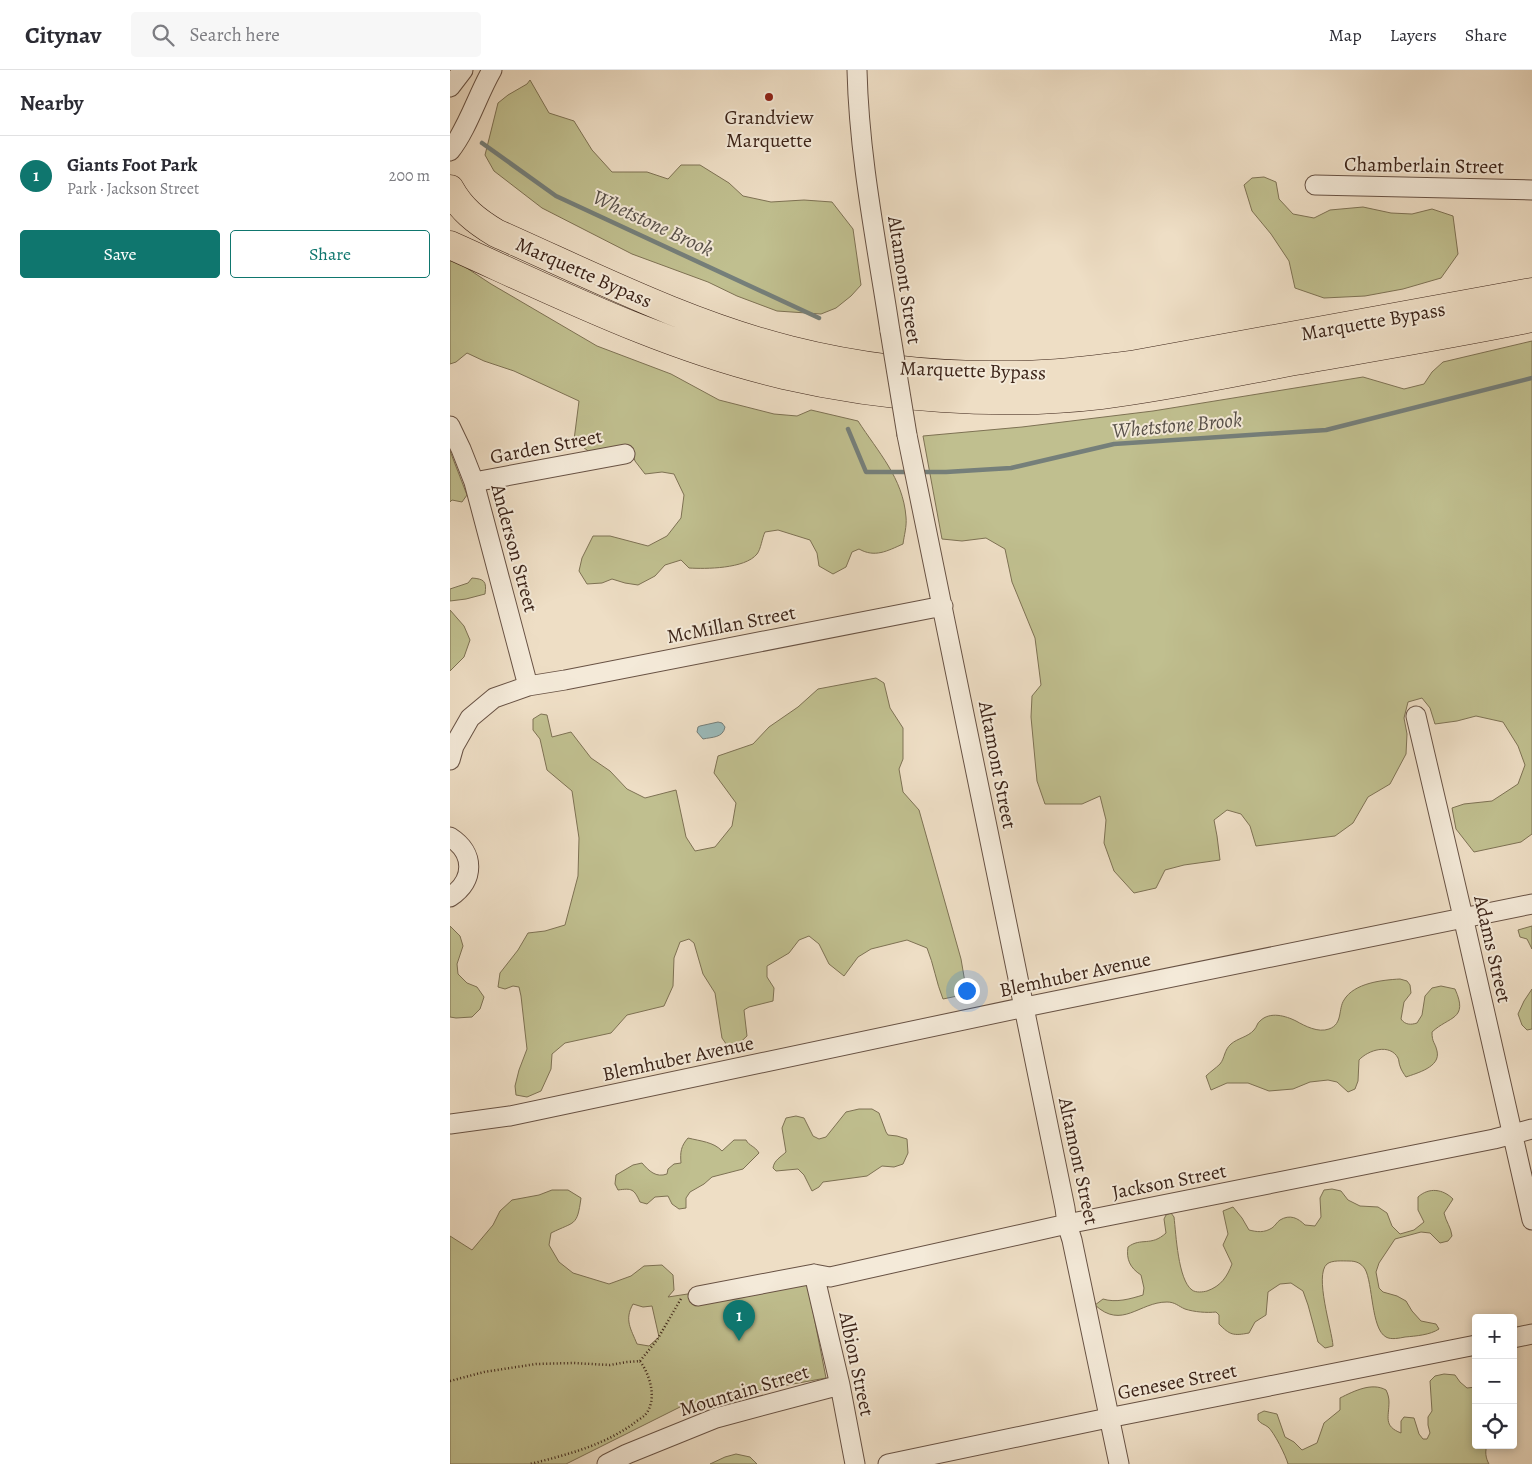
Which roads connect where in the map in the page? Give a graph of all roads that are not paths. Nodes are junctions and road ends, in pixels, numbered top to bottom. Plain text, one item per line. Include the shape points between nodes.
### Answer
1 (463, 70) edge
2 (492, 70) edge
3 (857, 70) edge
4 (450, 87) edge
5 (450, 151) edge
6 (1315, 186) dead end
7 (450, 189) edge
8 (1532, 190) edge
9 (450, 245) edge
10 (1532, 292) edge
11 (1532, 318) edge
12 (450, 426) edge
13 (625, 454) dead end
14 (474, 482) junction
15 (943, 606) junction
16 (528, 686) junction
17 (1416, 716) dead end
18 (450, 760) edge
19 (450, 837) edge
20 (450, 896) edge
21 (1532, 904) edge
22 (1464, 918) junction
23 (1024, 1007) junction
24 (450, 1124) edge
25 (1532, 1129) edge
26 (1512, 1134) junction
27 (1532, 1220) edge
28 (1067, 1224) junction
29 (814, 1274) junction
30 (698, 1296) road end
31 (1532, 1334) edge
32 (1517, 1337) edge
33 (1472, 1346) edge
34 (840, 1385) junction
35 (1108, 1418) junction
36 (607, 1464) edge
37 (855, 1464) edge
38 (888, 1464) edge
39 (1118, 1464) edge

1 - 4 street
2 - 5 street
3 - 15 street, Altamont Street, bridge via 864,165 890,331 907,435
6 - 8 street, Chamberlain Street
7 - 10 highway, Marquette Bypass via 470,216 496,233 683,315 789,350 856,364 912,370 1012,375 1130,365
9 - 11 highway, Marquette Bypass via 624,322 745,365 823,383 958,399 1004,401 1101,395
12 - 14 street, Anderson Street
13 - 14 street, Garden Street
14 - 16 street, Anderson Street
15 - 16 street, McMillan Street
15 - 23 street, Altamont Street
16 - 18 street, McMillan Street via 494,698 470,718
17 - 22 street, Adams Street
19 - 20 street via 465,850 469,871 460,890
21 - 22 street, Blemhuber Avenue
22 - 23 street, Blemhuber Avenue
22 - 26 street, Adams Street
23 - 24 street, Blemhuber Avenue via 510,1116
23 - 28 street, Altamont Street
25 - 26 street, Jackson Street
26 - 27 street, Adams Street
26 - 28 street, Jackson Street
28 - 29 street, Jackson Street via 830,1277
28 - 35 street, Altamont Street
29 - 30 street, Jackson Street
29 - 34 street, Albion Street
31 - 32 street
33 - 35 street, Genesee Street
34 - 36 street, Mountain Street via 716,1418
34 - 37 street, Albion Street
35 - 38 street, Genesee Street
35 - 39 street, Altamont Street

